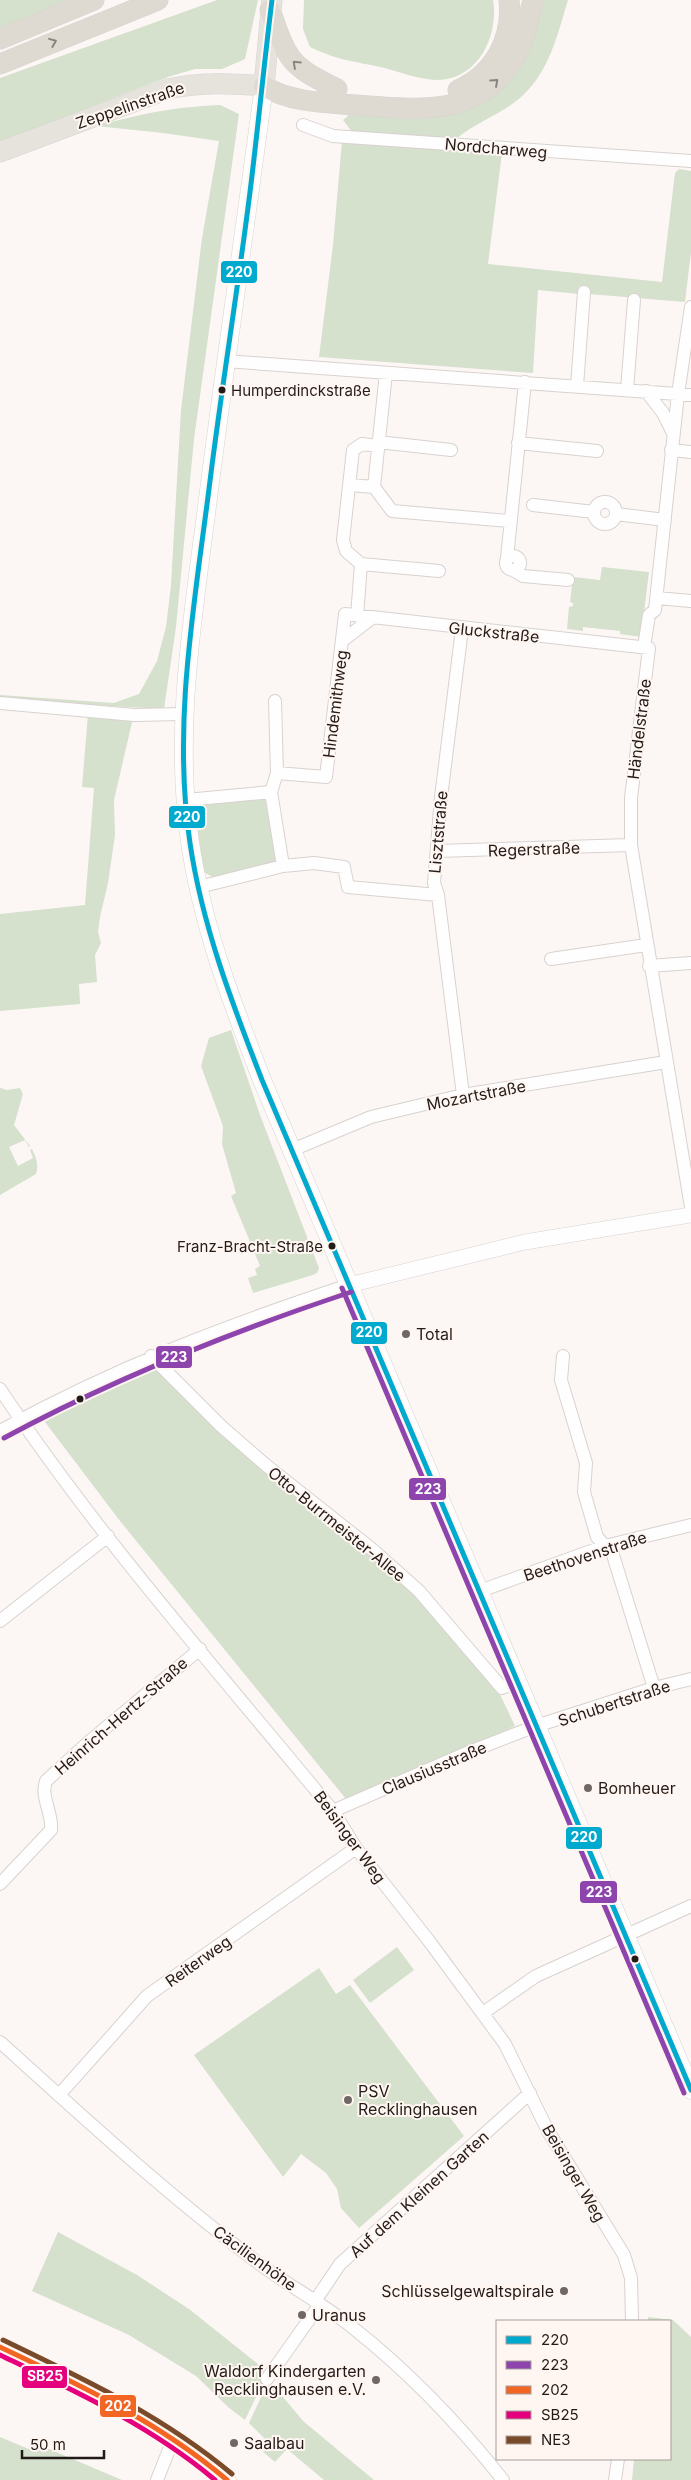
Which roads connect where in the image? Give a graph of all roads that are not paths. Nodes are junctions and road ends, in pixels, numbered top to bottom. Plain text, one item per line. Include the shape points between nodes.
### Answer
1 (94, 0) edge
2 (158, 0) edge
3 (509, 0) edge
4 (533, 0) edge
5 (271, 5) edge
6 (0, 39) edge
7 (0, 64) edge
8 (264, 86) junction
9 (338, 89) junction
10 (303, 125) dead end
11 (0, 152) edge
12 (691, 161) edge
13 (584, 292) dead end
14 (634, 300) dead end
15 (691, 307) edge
16 (225, 361) junction
17 (386, 373) junction
18 (525, 382) junction
19 (577, 386) junction
20 (627, 390) junction
21 (646, 391) junction
22 (678, 394) junction
23 (691, 395) edge
24 (673, 433) junction
25 (518, 443) junction
26 (378, 444) junction
27 (451, 450) dead end
28 (671, 450) junction
29 (597, 451) dead end
30 (691, 452) edge
31 (350, 485) junction
32 (374, 487) junction
33 (533, 505) dead end
34 (665, 520) junction
35 (509, 521) junction
36 (361, 564) junction
37 (439, 571) dead end
38 (568, 580) dead end
39 (657, 598) junction
40 (691, 601) edge
41 (351, 615) junction
42 (372, 618) junction
43 (462, 629) junction
44 (342, 642) junction
45 (644, 647) junction
46 (275, 701) dead end
47 (0, 703) edge
48 (183, 714) junction
49 (277, 774) junction
50 (270, 792) junction
51 (186, 800) junction
52 (631, 845) junction
53 (436, 851) junction
54 (283, 866) junction
55 (199, 887) junction
56 (438, 895) junction
57 (646, 945) junction
58 (551, 959) dead end
59 (691, 963) edge
60 (649, 966) junction
61 (666, 1062) junction
62 (463, 1095) junction
63 (292, 1150) junction
64 (691, 1207) edge
65 (691, 1215) edge
66 (349, 1285) junction
67 (152, 1356) junction
68 (562, 1356) dead end
69 (0, 1388) edge
70 (21, 1419) junction
71 (0, 1431) edge
72 (691, 1525) edge
73 (108, 1536) junction
74 (606, 1546) junction
75 (480, 1591) junction
76 (0, 1621) edge
77 (200, 1648) junction
78 (691, 1679) edge
79 (518, 1682) junction
80 (654, 1688) junction
81 (536, 1726) junction
82 (333, 1811) junction
83 (356, 1848) junction
84 (0, 1884) edge
85 (691, 1906) edge
86 (625, 1937) junction
87 (483, 2013) junction
88 (0, 2042) edge
89 (691, 2090) edge
90 (530, 2093) junction
91 (59, 2096) junction
92 (318, 2302) junction
93 (632, 2320) edge
94 (0, 2347) edge
95 (267, 2379) dead end
96 (174, 2437) junction
97 (618, 2460) edge
98 (157, 2480) edge
99 (227, 2480) edge
100 (503, 2480) edge
101 (616, 2480) edge

1 - 6 highway
7 -> 2 highway
3 - 9 highway via 508,28 497,58 475,81 461,89 434,96 396,96
8 -> 4 highway via 277,94 340,104 420,109 462,102 490,88 501,78 521,44
5 - 8 main road
9 -> 5 highway via 309,75 292,62 283,47
8 - 9 highway via 279,82
8 - 11 main road, Zeppelinstraße via 224,82 195,83 168,89
8 - 16 main road
10 - 12 street, Nordcharweg via 333,136
13 - 19 street
14 - 20 street
15 - 22 street, Händelstraße
16 - 17 street
16 - 48 main road
17 - 18 street
17 - 26 street
18 - 19 street
18 - 25 street
19 - 20 street
20 - 21 street
21 - 22 street
21 - 24 street
22 - 23 street
22 - 24 street, Händelstraße
24 - 28 street, Händelstraße
25 - 29 street
25 - 35 street
26 - 27 street
26 - 31 street via 362,444 353,450
26 - 32 street
28 - 30 street
28 - 34 street, Händelstraße
31 - 32 street
31 - 36 street via 343,540 346,551
32 - 35 street via 392,511
33 - 34 street via 594,512 597,520 604,524 612,521 616,514
34 - 39 street, Händelstraße
35 - 38 street via 507,558 515,556 520,561 517,569 513,570 523,576
36 - 37 street
36 - 41 street, Hindemithweg
39 - 40 street
39 - 45 street, Händelstraße via 655,610 649,615
41 - 42 street, Gluckstraße
41 - 44 street, Hindemithweg
42 - 43 street, Gluckstraße
42 - 44 street, Hindemithweg
43 - 45 street, Gluckstraße
43 - 53 street, Lisztstraße
44 - 49 street, Hindemithweg via 326,777
45 - 52 street, Händelstraße via 649,648 631,798
46 - 49 street
47 - 48 street via 134,715
48 - 51 main road
49 - 50 street
50 - 51 street
50 - 54 street
51 - 55 main road
52 - 53 street, Regerstraße
52 - 57 street, Händelstraße
53 - 56 street, Lisztstraße via 434,883
54 - 55 street
54 - 56 street via 314,864 344,867 348,887
55 - 63 main road via 222,974
56 - 62 street, Lisztstraße
57 - 58 street
57 - 60 street, Händelstraße
59 - 60 street
60 - 61 street, Händelstraße
61 - 62 street, Mozartstraße
61 - 64 street, Händelstraße
62 - 63 street, Mozartstraße via 371,1117
63 - 66 main road
65 - 66 street via 525,1242
66 - 67 street via 248,1318
66 - 75 main road
67 - 70 street
67 - 79 street, Otto-Burrmeister-Allee via 221,1426 419,1591 502,1688
68 - 74 street via 561,1380 586,1463 584,1492 597,1537
69 - 70 street, Beisinger Weg
70 - 71 street
70 - 73 street, Beisinger Weg
72 - 74 street, Beethovenstraße
73 - 76 street
73 - 77 street, Beisinger Weg
74 - 75 street, Beethovenstraße
74 - 80 street via 613,1556
75 - 79 main road
77 - 82 street, Beisinger Weg
77 - 84 street, Heinrich-Hertz-Straße via 46,1781 43,1790 52,1819 50,1830
78 - 80 street, Schubertstraße
79 - 81 main road
80 - 81 street, Schubertstraße
81 - 82 street, Clausiusstraße
81 - 86 main road
82 - 83 street, Beisinger Weg
83 - 87 street, Beisinger Weg
83 - 91 street, Reiterweg via 146,1996
85 - 86 street
86 - 87 street via 536,1976
86 - 89 main road
87 - 90 street, Beisinger Weg
88 - 91 street, Cäcilienhöhe
90 - 92 street, Auf dem Kleinen Garten via 340,2264
90 - 93 street, Beisinger Weg via 548,2131 624,2255 631,2278
91 - 92 street, Cäcilienhöhe via 262,2266
92 - 95 street, Auf dem Kleinen Garten
92 - 100 street, Cäcilienhöhe via 380,2350 435,2400
94 - 96 main road
96 - 98 street
96 - 99 main road
97 - 101 street

